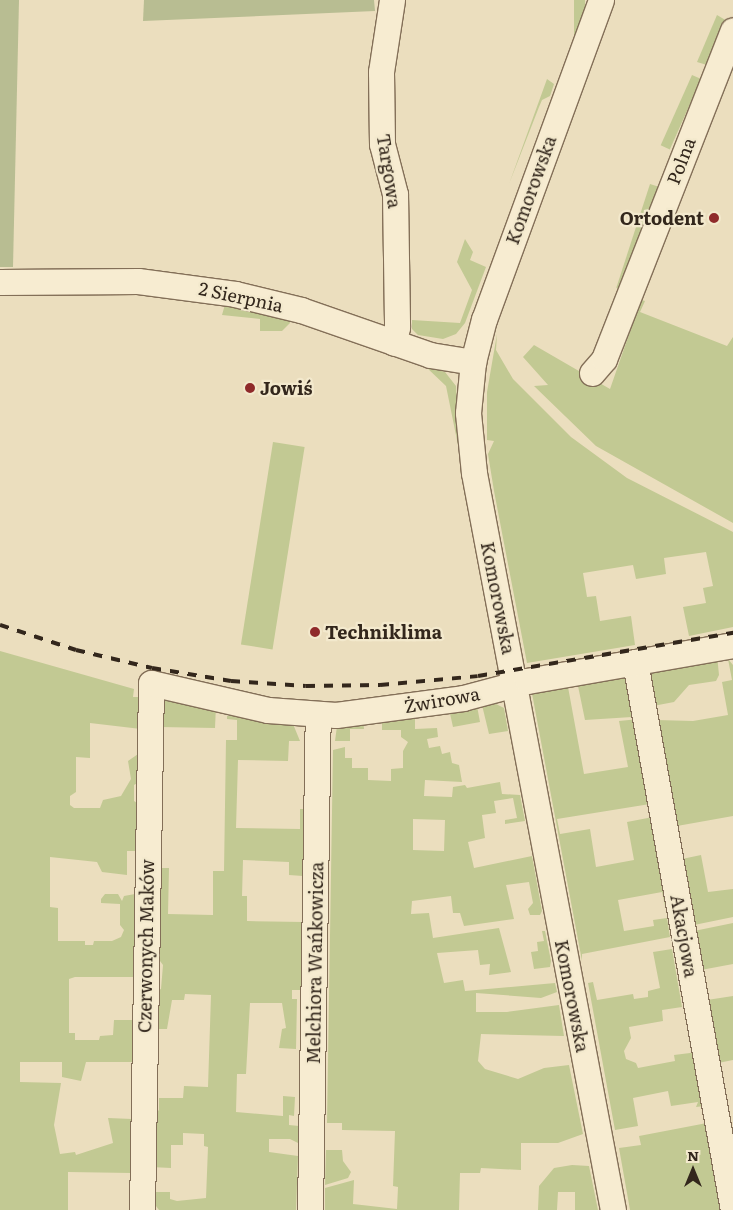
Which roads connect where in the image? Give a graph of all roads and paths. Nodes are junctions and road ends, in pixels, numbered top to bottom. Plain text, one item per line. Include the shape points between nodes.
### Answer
1 (392, 0) edge
2 (601, 0) edge
3 (733, 30) edge
4 (0, 282) edge
5 (394, 343) junction
6 (473, 362) junction
7 (592, 373) dead end
8 (733, 645) edge
9 (635, 662) junction
10 (151, 683) joint
11 (515, 684) junction
12 (318, 715) junction
13 (142, 1210) edge
14 (310, 1210) edge
15 (613, 1210) edge
16 (733, 1210) edge

1 - 5 street, Targowa via 380,72 382,144 395,194 397,327
2 - 6 street, Komorowska via 486,312
3 - 7 street, Polna via 604,359
4 - 5 street, 2 Sierpnia via 130,281 216,291 301,310
5 - 6 street, 2 Sierpnia via 430,355
6 - 11 street, Komorowska via 468,413 470,448
8 - 9 street, Żwirowa
9 - 11 street, Żwirowa
9 - 16 street, Akacjowa
10 - 12 street, Żwirowa via 248,706
10 - 13 street, Czerwonych Maków
11 - 12 street, Żwirowa via 439,702 363,713
11 - 15 street, Komorowska
12 - 14 street, Melchiora Wańkowicza

